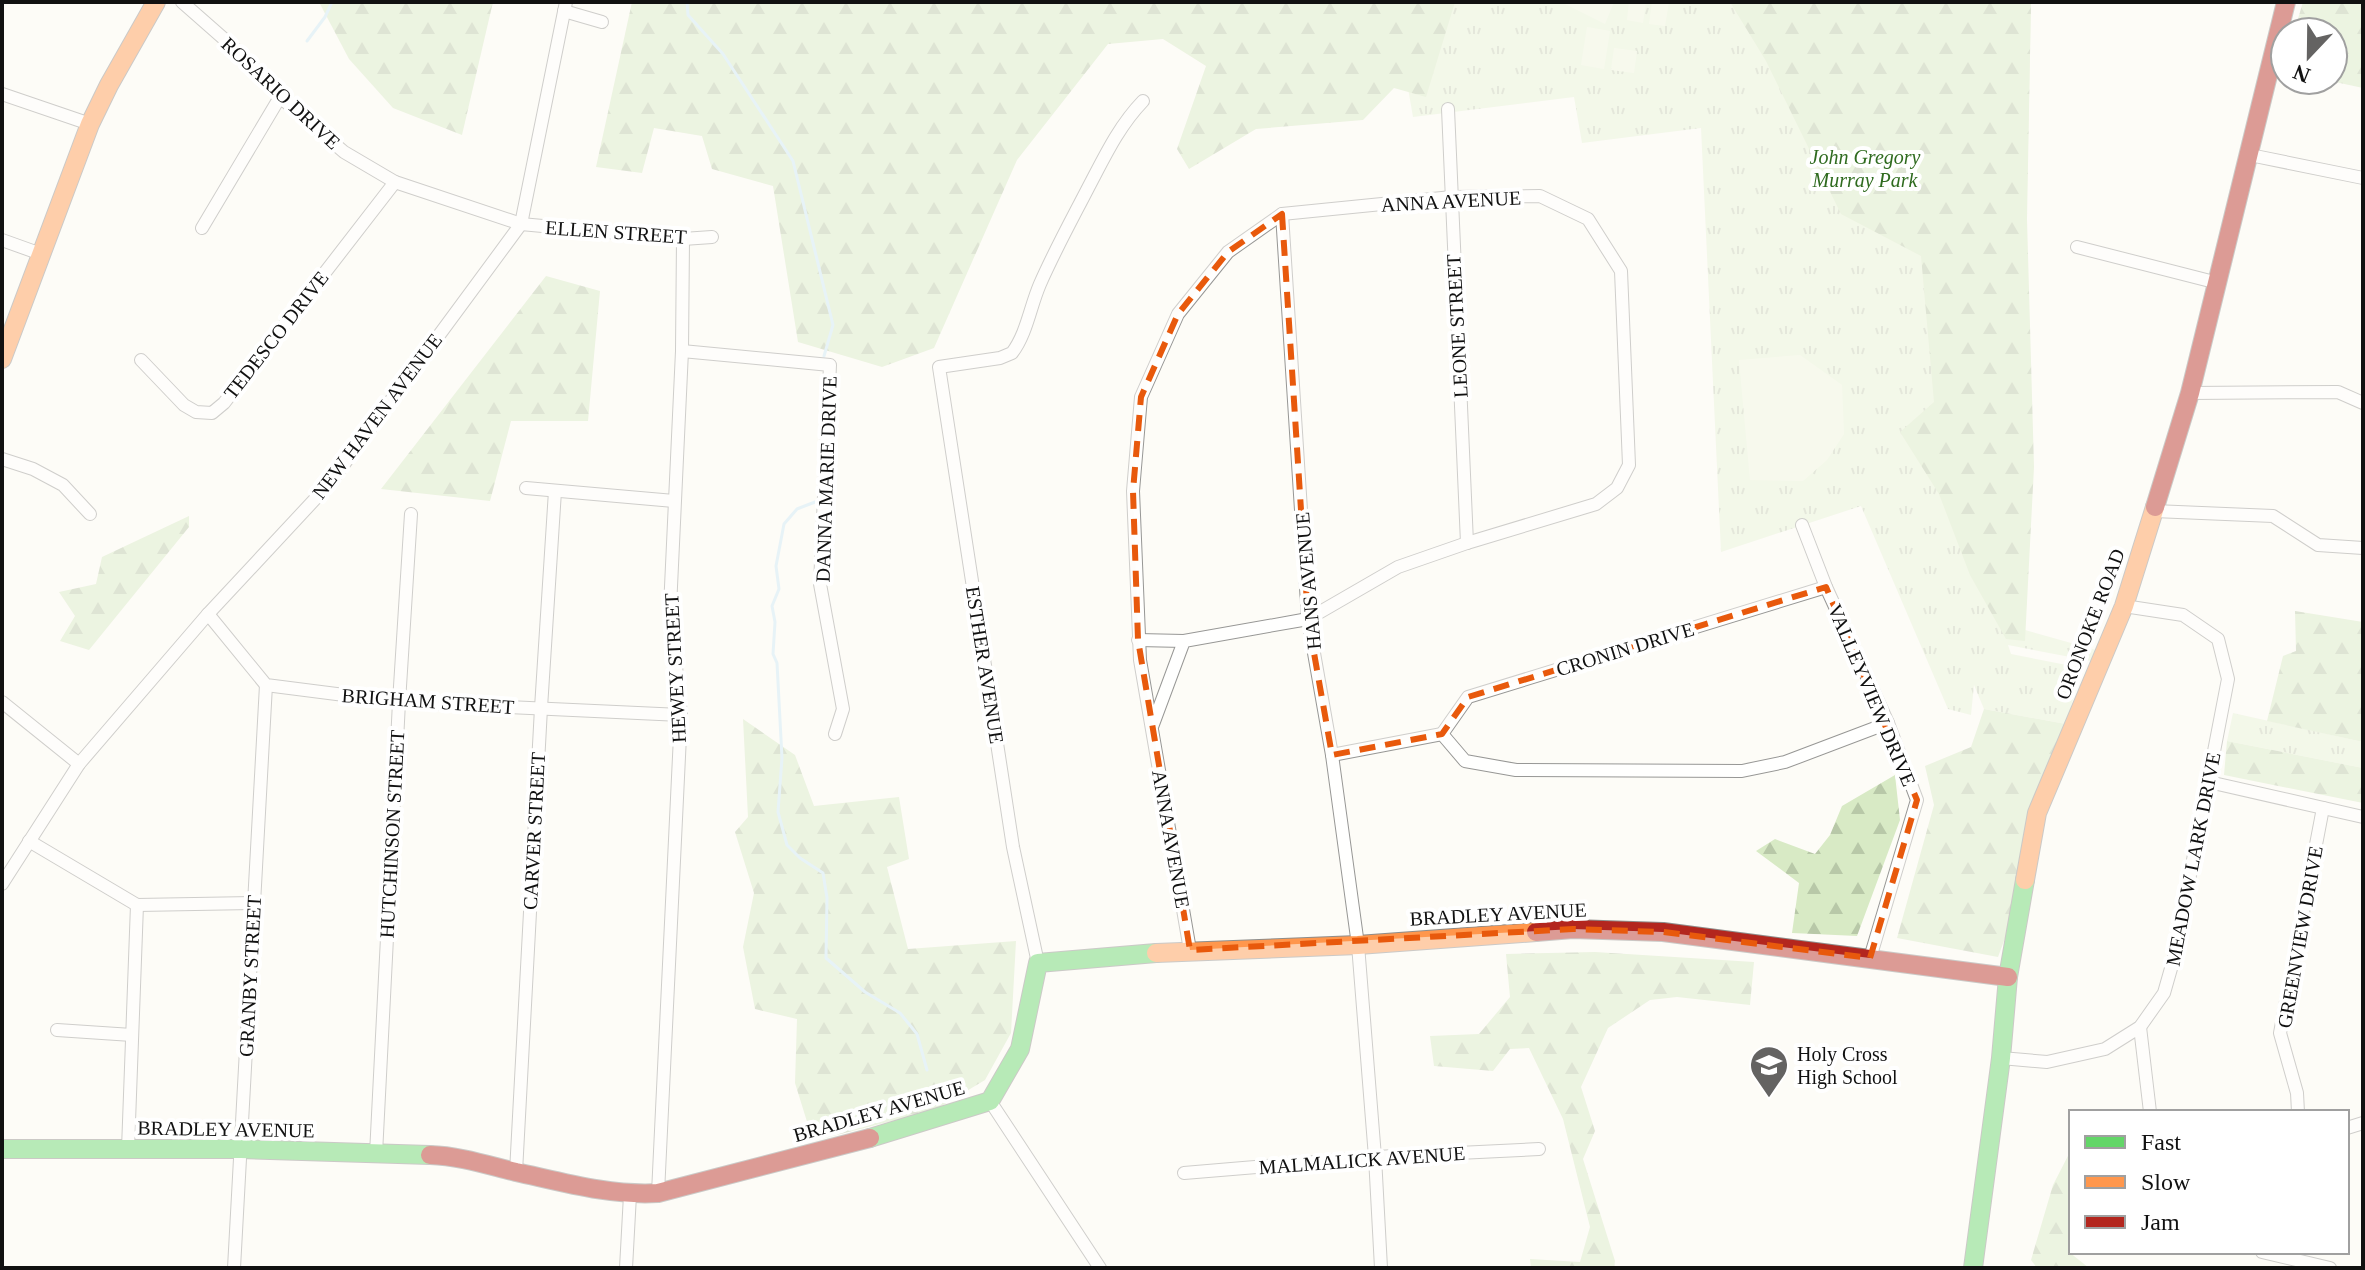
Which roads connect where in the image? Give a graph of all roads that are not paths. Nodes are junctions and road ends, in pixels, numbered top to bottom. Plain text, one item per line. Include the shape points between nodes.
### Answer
1 (156, 2) edge
2 (182, 2) edge
3 (2286, 2) edge
4 (565, 6) edge
5 (602, 22) dead end
6 (2, 94) edge
7 (280, 97) junction
8 (1143, 101) dead end
9 (1448, 109) dead end
10 (90, 124) junction
11 (2250, 155) junction
12 (2363, 178) edge
13 (395, 182) junction
14 (1452, 197) junction
15 (1282, 214) junction
16 (521, 224) junction
17 (202, 228) dead end
18 (712, 237) dead end
19 (683, 239) junction
20 (2, 240) edge
21 (2077, 247) dead end
22 (41, 254) junction
23 (2218, 283) junction
24 (682, 351) junction
25 (2, 359) edge
26 (141, 360) dead end
27 (2190, 393) junction
28 (2363, 403) edge
29 (2, 459) edge
30 (526, 488) dead end
31 (555, 491) junction
32 (674, 501) junction
33 (2154, 511) junction
34 (90, 514) dead end
35 (411, 514) dead end
36 (1802, 525) dead end
37 (1467, 543) junction
38 (2363, 548) edge
39 (1826, 587) junction
40 (2124, 606) junction
41 (208, 614) junction
42 (1308, 619) junction
43 (1138, 640) junction
44 (1184, 641) junction
45 (266, 685) junction
46 (2, 702) edge
47 (399, 702) junction
48 (541, 708) junction
49 (681, 715) junction
50 (1888, 723) junction
51 (1152, 727) junction
52 (835, 734) dead end
53 (1442, 734) junction
54 (1332, 755) junction
55 (79, 764) junction
56 (2209, 782) junction
57 (2323, 808) junction
58 (2363, 817) edge
59 (29, 841) junction
60 (2, 884) edge
61 (253, 903) junction
62 (137, 905) junction
63 (1358, 945) junction
64 (1190, 950) junction
65 (1870, 958) junction
66 (1038, 963) junction
67 (2008, 977) junction
68 (2140, 1027) junction
69 (57, 1030) dead end
70 (132, 1035) junction
71 (2001, 1058) junction
72 (990, 1101) junction
73 (2150, 1110) edge
74 (2298, 1110) edge
75 (2, 1149) edge
76 (128, 1149) junction
77 (241, 1149) junction
78 (1539, 1149) dead end
79 (376, 1154) junction
80 (1375, 1157) junction
81 (516, 1172) junction
82 (1184, 1173) dead end
83 (658, 1193) junction
84 (630, 1195) junction
85 (2270, 1254) edge
86 (234, 1268) edge
87 (626, 1268) edge
88 (1100, 1268) edge
89 (1381, 1268) edge
90 (1973, 1268) edge
91 (2330, 1268) edge

1 - 10 street
2 - 7 street, ROSARIO DRIVE
3 - 11 street, ORONOKE ROAD
4 - 5 street, NEW HAVEN AVENUE
4 - 16 street, NEW HAVEN AVENUE
6 - 10 street
7 - 13 street, ROSARIO DRIVE via 344,152
7 - 17 street
8 - 66 street, ESTHER AVENUE via 1110,147 1050,262 1015,349 1008,356 939,367 1013,847
9 - 14 street, LEONE STREET
10 - 22 street
11 - 12 street
11 - 23 street, ORONOKE ROAD
13 - 16 street, ROSARIO DRIVE
13 - 26 street, TEDESCO DRIVE via 212,413 184,405
14 - 15 street, ANNA AVENUE
14 - 37 street, LEONE STREET
14 - 37 street, ANNA AVENUE via 1540,196 1588,219 1621,271 1623,301 1629,465 1617,488 1596,504
15 - 42 street, HANS AVENUE
15 - 43 street, ANNA AVENUE via 1228,252 1178,314 1141,397 1133,491
16 - 19 street, ELLEN STREET
16 - 41 street, NEW HAVEN AVENUE via 330,483
18 - 19 street, ELLEN STREET
19 - 24 street, HEWEY STREET
20 - 22 street
21 - 23 street
22 - 25 street
23 - 27 street, ORONOKE ROAD
24 - 32 street, HEWEY STREET
24 - 52 street, DANNA MARIE DRIVE via 830,365 820,584 843,709
27 - 28 street via 2338,392
27 - 33 street, ORONOKE ROAD
29 - 34 street via 63,485
30 - 31 street
31 - 32 street
31 - 48 street, CARVER STREET
32 - 49 street, HEWEY STREET via 670,608
33 - 38 street via 2273,516 2318,545
33 - 40 street, ORONOKE ROAD
35 - 47 street, HUTCHINSON STREET
36 - 39 street, VALLEYVIEW DRIVE
37 - 42 street, ANNA AVENUE via 1398,567
39 - 50 street, VALLEYVIEW DRIVE
39 - 53 street, CRONIN DRIVE via 1468,697
40 - 56 street, MEADOW LARK DRIVE via 2183,615 2218,639 2228,679
40 - 67 street, ORONOKE ROAD via 2037,813
41 - 45 street
41 - 55 street, NEW HAVEN AVENUE
42 - 44 street, ANNA AVENUE
42 - 54 street, HANS AVENUE
43 - 44 street, ANNA AVENUE
43 - 51 street, ANNA AVENUE
44 - 51 street
45 - 47 street, BRIGHAM STREET
45 - 61 street, GRANBY STREET
46 - 55 street
47 - 48 street, BRIGHAM STREET
47 - 79 street, HUTCHINSON STREET
48 - 49 street, BRIGHAM STREET
48 - 81 street, CARVER STREET
49 - 83 street, HEWEY STREET
50 - 53 street via 1785,762 1742,771 1516,770 1465,761
50 - 65 street, VALLEYVIEW DRIVE via 1917,800
51 - 64 street, ANNA AVENUE
53 - 54 street
54 - 63 street, HANS AVENUE
55 - 59 street, NEW HAVEN AVENUE
56 - 57 street
56 - 68 street, MEADOW LARK DRIVE via 2171,970 2164,993
57 - 58 street
57 - 74 street, GREENVIEW DRIVE via 2280,1033
59 - 60 street, NEW HAVEN AVENUE
59 - 62 street
61 - 62 street
61 - 77 street, GRANBY STREET
62 - 70 street
63 - 64 street, BRADLEY AVENUE
63 - 65 street, BRADLEY AVENUE via 1573,929 1663,932
63 - 80 street, HANS AVENUE
64 - 66 street, BRADLEY AVENUE
65 - 67 street, BRADLEY AVENUE
66 - 72 street, BRADLEY AVENUE via 1020,1049
67 - 71 street, ORONOKE ROAD
68 - 71 street, MEADOW LARK DRIVE via 2105,1049 2047,1062
68 - 73 street
69 - 70 street
70 - 76 street
71 - 90 street, ORONOKE ROAD
72 - 83 street, BRADLEY AVENUE via 856,1143
72 - 88 street
75 - 76 street, BRADLEY AVENUE
76 - 77 street, BRADLEY AVENUE
77 - 79 street, BRADLEY AVENUE
77 - 86 street, GRANBY STREET
78 - 80 street, MALMALICK AVENUE
79 - 81 street, BRADLEY AVENUE via 453,1156
80 - 82 street, MALMALICK AVENUE
80 - 89 street, HANS AVENUE
81 - 84 street, BRADLEY AVENUE
83 - 84 street, BRADLEY AVENUE
84 - 87 street
85 - 91 street

